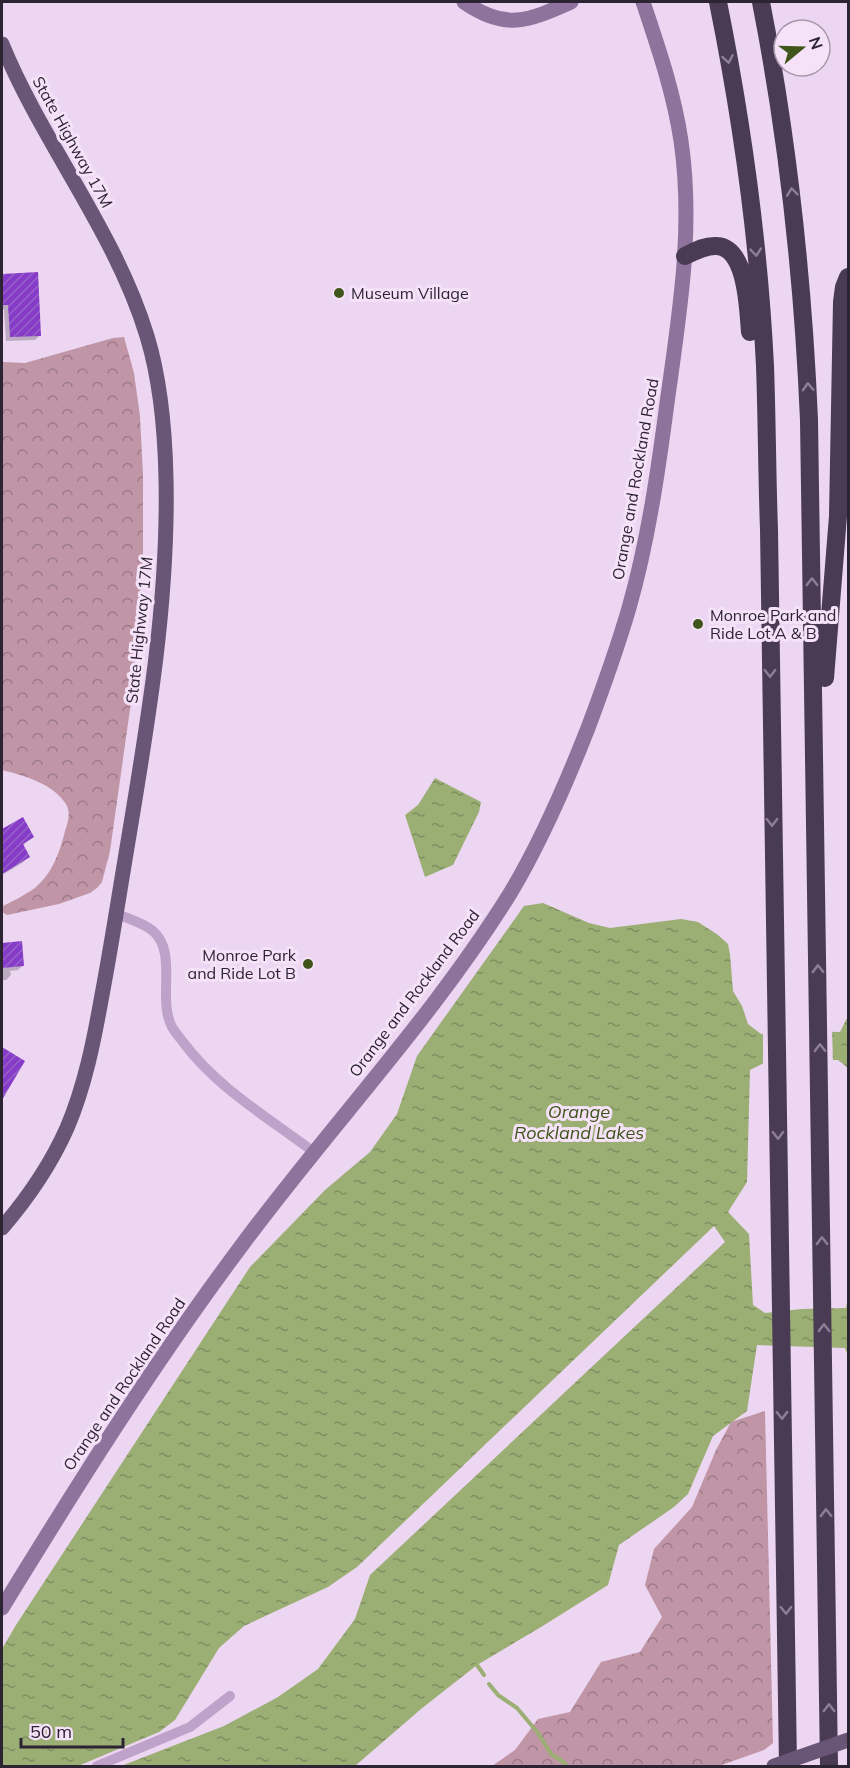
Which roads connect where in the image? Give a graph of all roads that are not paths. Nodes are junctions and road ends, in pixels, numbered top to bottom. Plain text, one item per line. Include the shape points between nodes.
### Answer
1 (464, 2) edge
2 (571, 2) edge
3 (643, 2) edge
4 (718, 2) edge
5 (761, 2) edge
6 (2, 44) edge
7 (686, 256) junction
8 (849, 277) edge
9 (769, 530) junction
10 (816, 787) junction
11 (116, 914) junction
12 (315, 1153) junction
13 (2, 1228) edge
14 (2, 1608) edge
15 (230, 1696) dead end
16 (849, 1740) edge
17 (97, 1767) edge
18 (774, 1767) edge
19 (788, 1767) edge
20 (829, 1767) edge

1 - 2 street via 488,16 506,20 537,16
3 - 7 street, Orange and Rockland Road via 680,131 686,187
4 -> 9 highway via 758,268
10 -> 5 highway via 809,420 801,274 790,177
6 - 11 main road, State Highway 17M via 111,249 147,336 158,382 167,523 162,611
7 - 9 highway via 719,246 729,250 741,269 748,311 755,431
7 - 12 street, Orange and Rockland Road via 663,435 639,569 611,664 576,758 545,829 511,892 464,962
8 - 10 highway via 842,302 837,541
9 -> 19 highway
20 -> 10 highway
11 - 12 street via 153,931 162,942 168,1014 172,1027 191,1053 227,1089
11 - 13 main road, State Highway 17M via 91,1058 67,1128 42,1174
12 - 14 street, Orange and Rockland Road via 268,1210 162,1355
15 - 17 street via 190,1727
16 - 18 main road, bridge

